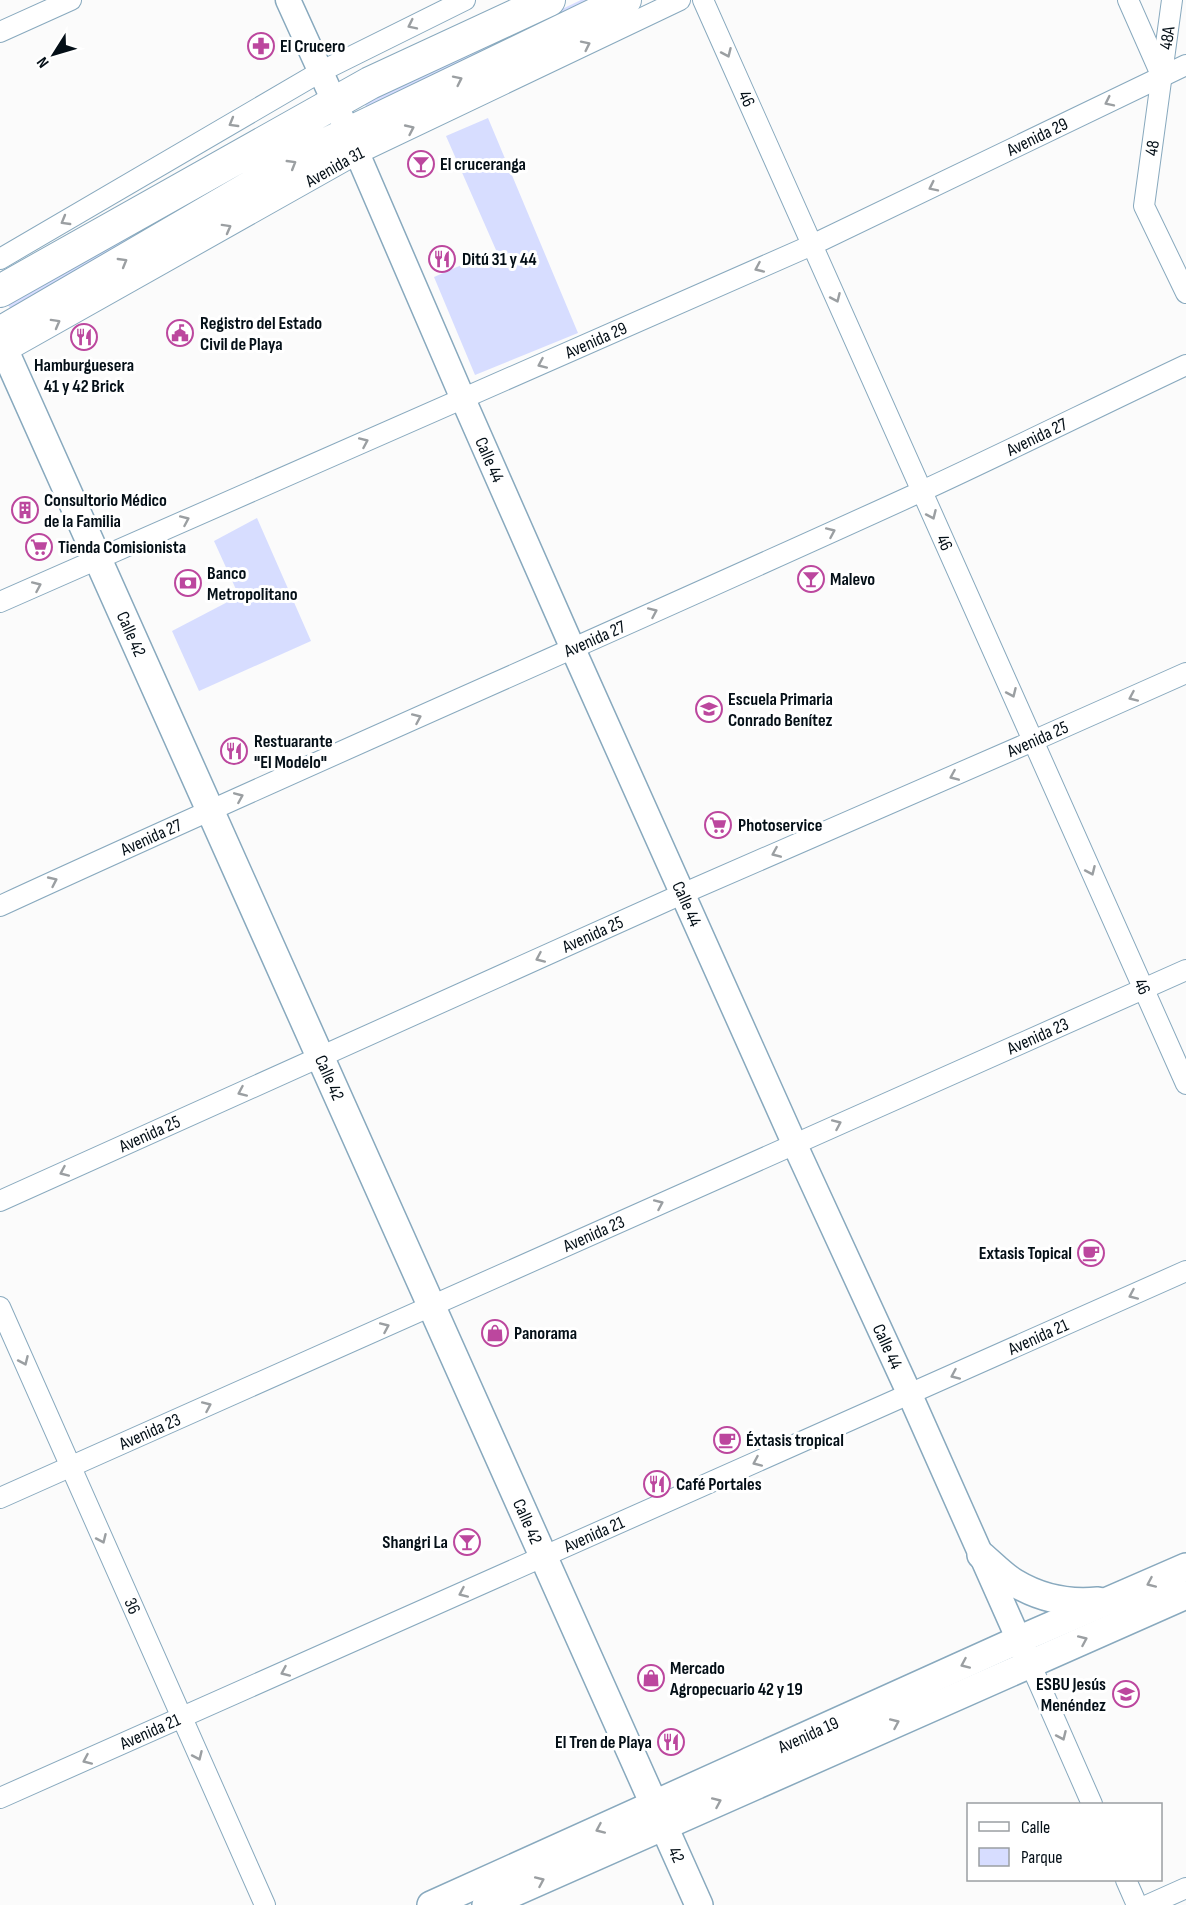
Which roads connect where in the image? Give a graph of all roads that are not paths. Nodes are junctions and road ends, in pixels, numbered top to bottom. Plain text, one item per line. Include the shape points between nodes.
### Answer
1 (71, 0) edge
2 (288, 0) edge
3 (465, 0) edge
4 (549, 0) edge
5 (625, 0) edge
6 (680, 0) edge
7 (703, 0) edge
8 (1128, 0) edge
9 (1172, 0) edge
10 (0, 32) edge
11 (1186, 65) edge
12 (320, 72) junction
13 (1162, 77) junction
14 (334, 102) junction
15 (353, 143) junction
16 (812, 245) junction
17 (0, 259) edge
18 (0, 291) edge
19 (1186, 293) edge
20 (1, 345) edge
21 (1186, 365) edge
22 (463, 399) junction
23 (922, 491) junction
24 (98, 558) junction
25 (0, 602) edge
26 (573, 649) junction
27 (1186, 672) edge
28 (1033, 741) junction
29 (210, 809) junction
30 (682, 894) junction
31 (0, 906) edge
32 (1186, 970) edge
33 (1144, 989) junction
34 (320, 1057) junction
35 (1186, 1084) edge
36 (794, 1143) junction
37 (0, 1202) edge
38 (1186, 1271) edge
39 (432, 1306) junction
40 (0, 1307) edge
41 (910, 1395) junction
42 (70, 1466) junction
43 (0, 1498) edge
44 (981, 1555) junction
45 (544, 1557) junction
46 (1186, 1567) edge
47 (1186, 1595) edge
48 (1117, 1598) junction
49 (1024, 1652) junction
50 (181, 1718) junction
51 (0, 1798) edge
52 (1092, 1803) edge
53 (659, 1815) junction
54 (1126, 1881) edge
55 (1186, 1888) edge
56 (265, 1905) edge
57 (431, 1905) edge
58 (486, 1905) edge
59 (699, 1905) edge
60 (1137, 1905) edge
61 (1148, 1905) edge

1 - 10 street
2 - 12 street, Calle 44
3 -> 12 street
4 - 14 main road
15 -> 5 main road, Avenida 31
15 -> 6 street, Avenida 31
7 -> 16 street, 46
8 - 13 street
9 - 13 street, 48A
11 - 13 street, Avenida 29
12 - 14 street, Calle 44
12 -> 17 street
13 -> 16 street, Avenida 29
13 - 19 street, 48 via 1144,206
14 - 15 street, Calle 44
14 - 18 main road
20 -> 15 main road, Avenida 31 via 314,150
15 - 22 street, Calle 44
16 -> 22 street, Avenida 29
16 -> 23 street, 46
20 - 24 main road, Calle 42
21 - 23 street, Avenida 27
24 -> 22 street, Avenida 29
22 - 26 street, Calle 44
26 -> 23 street, Avenida 27
23 -> 28 street, 46
25 -> 24 street, Avenida 29
24 - 29 main road, Calle 42
29 -> 26 street, Avenida 27
26 - 30 street, Calle 44
27 -> 28 street, Avenida 25
28 -> 30 street, Avenida 25
28 -> 33 street, 46
31 -> 29 street, Avenida 27
29 - 34 main road, Calle 42
30 -> 34 street, Avenida 25
30 - 36 street, Calle 44
32 - 33 street, Avenida 23
33 - 35 street, 46
36 -> 33 street, Avenida 23
34 -> 37 street, Avenida 25
34 - 39 main road, Calle 42
39 -> 36 street, Avenida 23
36 - 41 street, Calle 44
38 -> 41 street, Avenida 21
42 -> 39 street, Avenida 23
39 - 45 main road, Calle 42
40 -> 42 street, 36
41 - 44 street, Calle 44
41 -> 45 street, Avenida 21
42 - 43 street, Avenida 23
42 -> 50 street, 36
44 - 48 main road via 1014,1583 1050,1599 1081,1602
44 - 49 street, Calle 44
45 -> 50 street, Avenida 21
45 - 53 main road, Calle 42
46 -> 48 main road, Avenida 19
49 -> 47 main road, Avenida 19
48 - 49 main road, Avenida 19
49 -> 52 street, Calle 44
49 - 53 main road, Avenida 19
50 -> 51 street, Avenida 21
50 -> 56 street, 36
53 -> 57 main road, Avenida 19
58 -> 53 main road, Avenida 19
53 - 59 main road, 42
54 - 60 street
55 - 61 street

